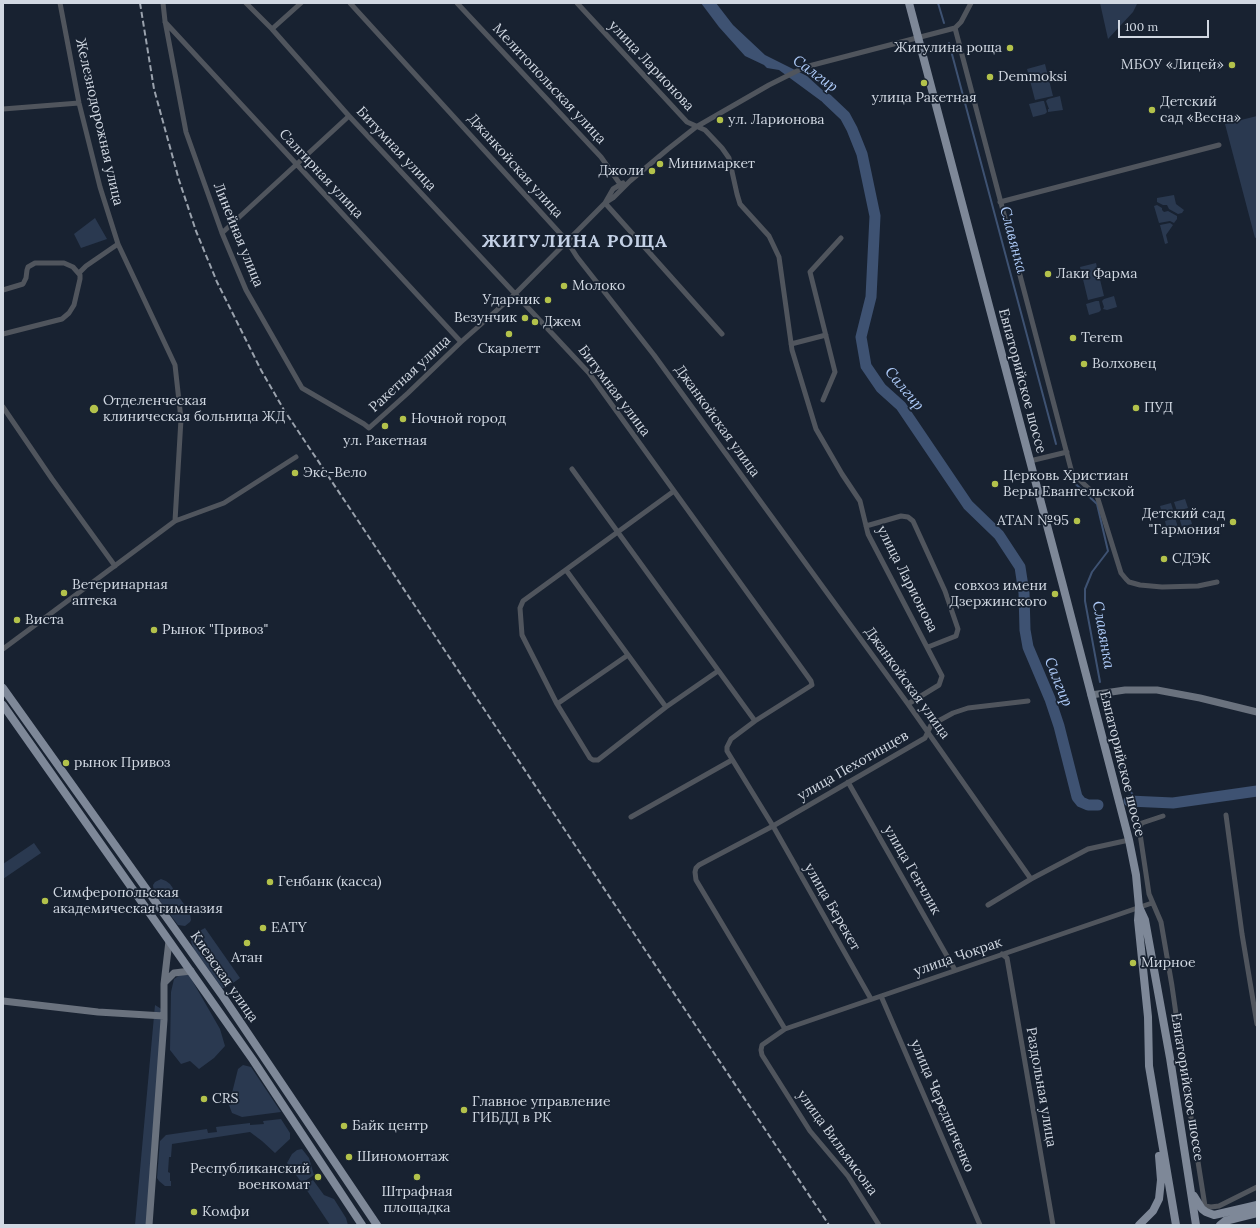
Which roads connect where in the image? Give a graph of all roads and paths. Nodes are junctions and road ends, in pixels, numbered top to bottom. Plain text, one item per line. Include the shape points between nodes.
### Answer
1 (60, 3) edge
2 (163, 3) edge
3 (246, 3) edge
4 (301, 3) edge
5 (350, 3) edge
6 (457, 3) edge
7 (577, 3) edge
8 (909, 3) edge
9 (971, 3) edge
10 (164, 21) junction
11 (955, 28) junction
12 (272, 29) junction
13 (918, 38) junction
14 (79, 103) junction
15 (3, 109) edge
16 (349, 116) junction
17 (696, 127) junction
18 (1219, 145) dead end
19 (296, 165) junction
20 (630, 181) junction
21 (620, 184) junction
22 (1000, 202) junction
23 (606, 203) junction
24 (222, 233) junction
25 (841, 238) dead end
26 (567, 241) junction
27 (118, 244) junction
28 (79, 273) junction
29 (3, 290) edge
30 (515, 294) junction
31 (3, 334) edge
32 (722, 334) dead end
33 (826, 335) junction
34 (462, 342) junction
35 (791, 344) junction
36 (823, 400) dead end
37 (3, 408) edge
38 (369, 428) joint
39 (1067, 452) junction
40 (296, 457) dead end
41 (1030, 461) junction
42 (572, 469) dead end
43 (674, 491) junction
44 (175, 521) junction
45 (866, 526) junction
46 (619, 532) junction
47 (115, 566) junction
48 (566, 570) junction
49 (1217, 582) dead end
50 (928, 647) junction
51 (3, 650) edge
52 (628, 655) junction
53 (718, 671) junction
54 (3, 688) edge
55 (1091, 695) junction
56 (1028, 702) dead end
57 (557, 704) junction
58 (908, 704) junction
59 (3, 705) edge
60 (666, 707) junction
61 (1257, 712) edge
62 (755, 721) junction
63 (928, 732) junction
64 (727, 747) joint
65 (732, 760) junction
66 (848, 782) junction
67 (1226, 815) dead end
68 (1163, 816) dead end
69 (632, 817) dead end
70 (773, 826) junction
71 (1129, 840) junction
72 (1031, 880) junction
73 (1152, 903) junction
74 (988, 905) dead end
75 (1139, 907) junction
76 (169, 941) junction
77 (1002, 954) junction
78 (956, 970) junction
79 (191, 971) junction
80 (164, 984) junction
81 (881, 996) junction
82 (871, 999) junction
83 (3, 1001) edge
84 (164, 1016) junction
85 (1257, 1024) edge
86 (785, 1029) junction
87 (762, 1055) joint
88 (1149, 1066) junction
89 (313, 1129) junction
90 (303, 1137) junction
91 (1257, 1187) edge
92 (1191, 1189) junction
93 (1257, 1205) edge
94 (1257, 1213) edge
95 (149, 1225) edge
96 (362, 1225) edge
97 (377, 1225) edge
98 (879, 1225) edge
99 (980, 1225) edge
100 (1053, 1225) edge
101 (1139, 1225) edge
102 (1176, 1225) edge
103 (1196, 1225) edge
104 (1220, 1225) edge

1 - 14 street, Железнодорожная улица
2 - 10 street, Линейная улица
3 - 12 street, Битумная улица
4 - 12 street
5 - 26 street, Джанкойская улица
6 - 21 street, Мелитопольская улица via 601,157
7 - 17 street, улица Ларионова via 687,122
8 - 13 main road, Евпаторийское шоссе
9 - 11 street
10 - 19 street, Салгирная улица
10 - 24 street, Линейная улица via 186,132
11 - 13 street, Ракетная улица
11 - 22 street
12 - 16 street, Битумная улица
13 - 17 street, Ракетная улица via 805,67
13 - 41 main road, Евпаторийское шоссе
14 - 15 street
14 - 27 street, Железнодорожная улица via 100,187
16 - 19 street
16 - 30 street, Битумная улица
17 - 20 street, Ракетная улица
17 - 35 street, улица Ларионова via 705,130 729,158 740,204 769,236 779,257
18 - 22 street
19 - 24 street
19 - 34 street, Салгирная улица
20 - 21 street, Ракетная улица
20 - 23 street, Ракетная улица
21 - 23 street, Ракетная улица via 613,189
22 - 39 street
23 - 26 street, Ракетная улица
23 - 32 street
24 - 38 street, Линейная улица via 246,290 302,388
25 - 33 street via 810,272
26 - 30 street, Ракетная улица
26 - 58 street, Джанкойская улица via 654,355
27 - 28 street
27 - 44 street, Железнодорожная улица via 175,365 181,420
28 - 29 street via 64,263 35,263 26,270 23,284
28 - 31 street via 74,305 69,313 62,318
30 - 34 street, Ракетная улица
30 - 43 street, Битумная улица via 589,373
33 - 35 street
33 - 36 street via 835,372
34 - 38 street, Ракетная улица
35 - 45 street, улица Ларионова via 816,429 860,501
37 - 47 street
39 - 41 street
39 - 49 street via 1072,473 1097,496 1124,578 1151,587 1198,586
40 - 44 street via 224,503
41 - 55 main road, Евпаторийское шоссе
42 - 46 street
43 - 46 street
43 - 62 street, Битумная улица via 812,682 812,685
44 - 47 street
45 - 50 street, улица Ларионова
45 - 50 street via 901,516 913,521 945,591 958,629 956,636
46 - 48 street
46 - 53 street
47 - 51 street
48 - 52 street
48 - 57 street via 523,601 520,608 522,636
50 - 58 street, улица Ларионова via 941,673 940,685
52 - 57 street
52 - 60 street
53 - 60 street
53 - 62 street
54 - 89 main road, Киевская улица via 224,998
55 - 61 main road via 1125,690 1157,690
55 - 71 main road, Евпаторийское шоссе
56 - 63 street, улица Пехотинцев via 968,708 931,725
57 - 60 street via 590,758 596,760
58 - 63 street, Джанкойская улица
59 - 76 main road, Киевская улица
62 - 64 street, Битумная улица via 731,739
63 - 66 street, улица Пехотинцев via 925,738
63 - 72 street, Джанкойская улица
64 - 65 street, улица Берекет
65 - 69 street
65 - 70 street, улица Берекет
66 - 70 street, улица Пехотинцев
66 - 78 street, улица Генчлик
67 - 85 street
68 - 73 street via 1142,823 1139,828
70 - 82 street, улица Берекет
70 - 86 street, улица Пехотинцев via 699,865 695,872 696,880
71 - 72 street via 1088,849
71 - 75 main road, Евпаторийское шоссе
72 - 74 street
73 - 75 street, улица Чокрак
73 - 91 street via 1161,922 1205,1206 1219,1206
75 - 77 street, улица Чокрак
75 - 88 main road, Евпаторийское шоссе via 1138,920 1148,1017
75 - 92 main road, Евпаторийское шоссе via 1145,920
76 - 79 main road, Киевская улица
76 - 80 main road
77 - 78 street, улица Чокрак
77 - 100 street, Раздольная улица via 1007,958
78 - 81 street, улица Чокрак
79 - 80 main road via 174,973
79 - 90 main road, Киевская улица
80 - 84 main road
81 - 82 street, улица Чокрак
81 - 99 street, улица Чередниченко
82 - 86 street, улица Чокрак
83 - 84 main road via 98,1012
84 - 95 main road
86 - 87 street, улица Чокрак via 762,1045
87 - 98 street, улица Вильямсона via 810,1131 848,1176
88 - 101 main road via 1161,1180 1156,1205
88 - 102 main road, Евпаторийское шоссе
89 - 90 main road
89 - 97 main road, Киевская улица
90 - 96 main road, Киевская улица
92 - 93 main road via 1202,1209 1211,1214
92 - 103 main road, Евпаторийское шоссе
94 - 104 main road via 1225,1221

